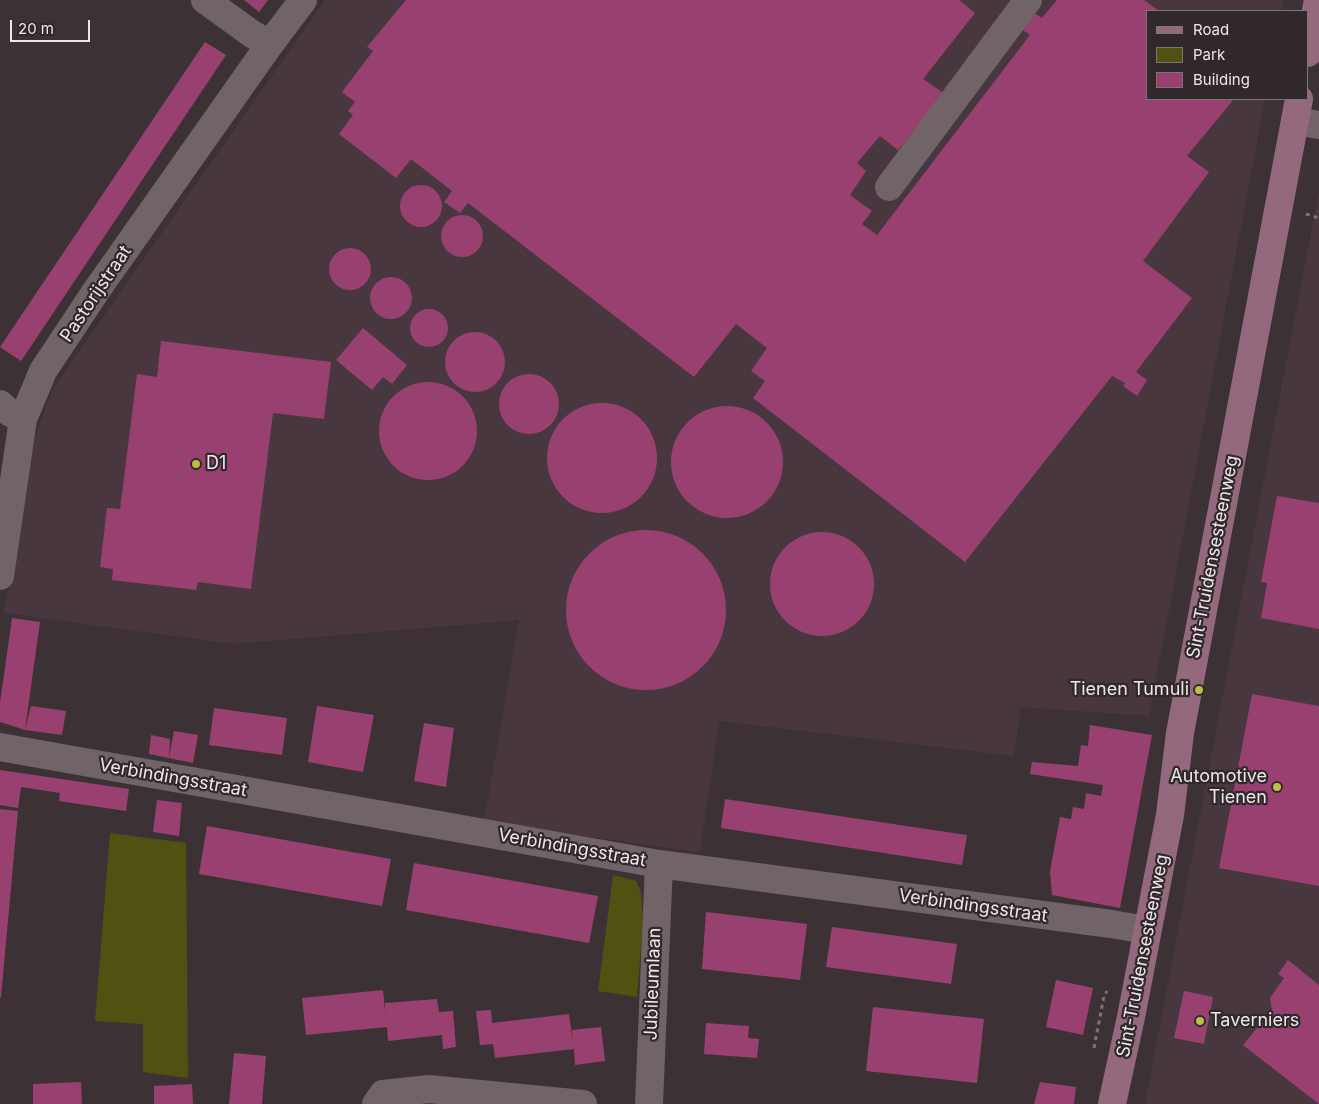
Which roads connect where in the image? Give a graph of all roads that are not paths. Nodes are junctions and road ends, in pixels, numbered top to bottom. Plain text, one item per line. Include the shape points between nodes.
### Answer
1 (205, 0) edge
2 (303, 0) edge
3 (1028, 0) edge
4 (1318, 0) edge
5 (270, 44) junction
6 (1309, 48) edge
7 (1304, 115) edge
8 (890, 187) dead end
9 (0, 404) edge
10 (22, 419) junction
11 (0, 576) edge
12 (0, 747) edge
13 (659, 864) junction
14 (1147, 930) junction
15 (376, 1104) edge
16 (583, 1104) edge
17 (649, 1104) edge
18 (1112, 1104) edge

1 - 5 street
2 - 5 street, Pastorijstraat
3 - 8 street
4 - 6 main road
5 - 10 street, Pastorijstraat via 43,371
7 - 14 main road, Sint-Truidensesteenweg via 1180,733 1170,815
9 - 10 street
10 - 11 street, Pastorijstraat
12 - 13 street, Verbindingsstraat
13 - 14 street, Verbindingsstraat
13 - 17 street, Jubileumlaan
14 - 18 main road, Sint-Truidensesteenweg
15 - 16 street via 383,1094 429,1089

